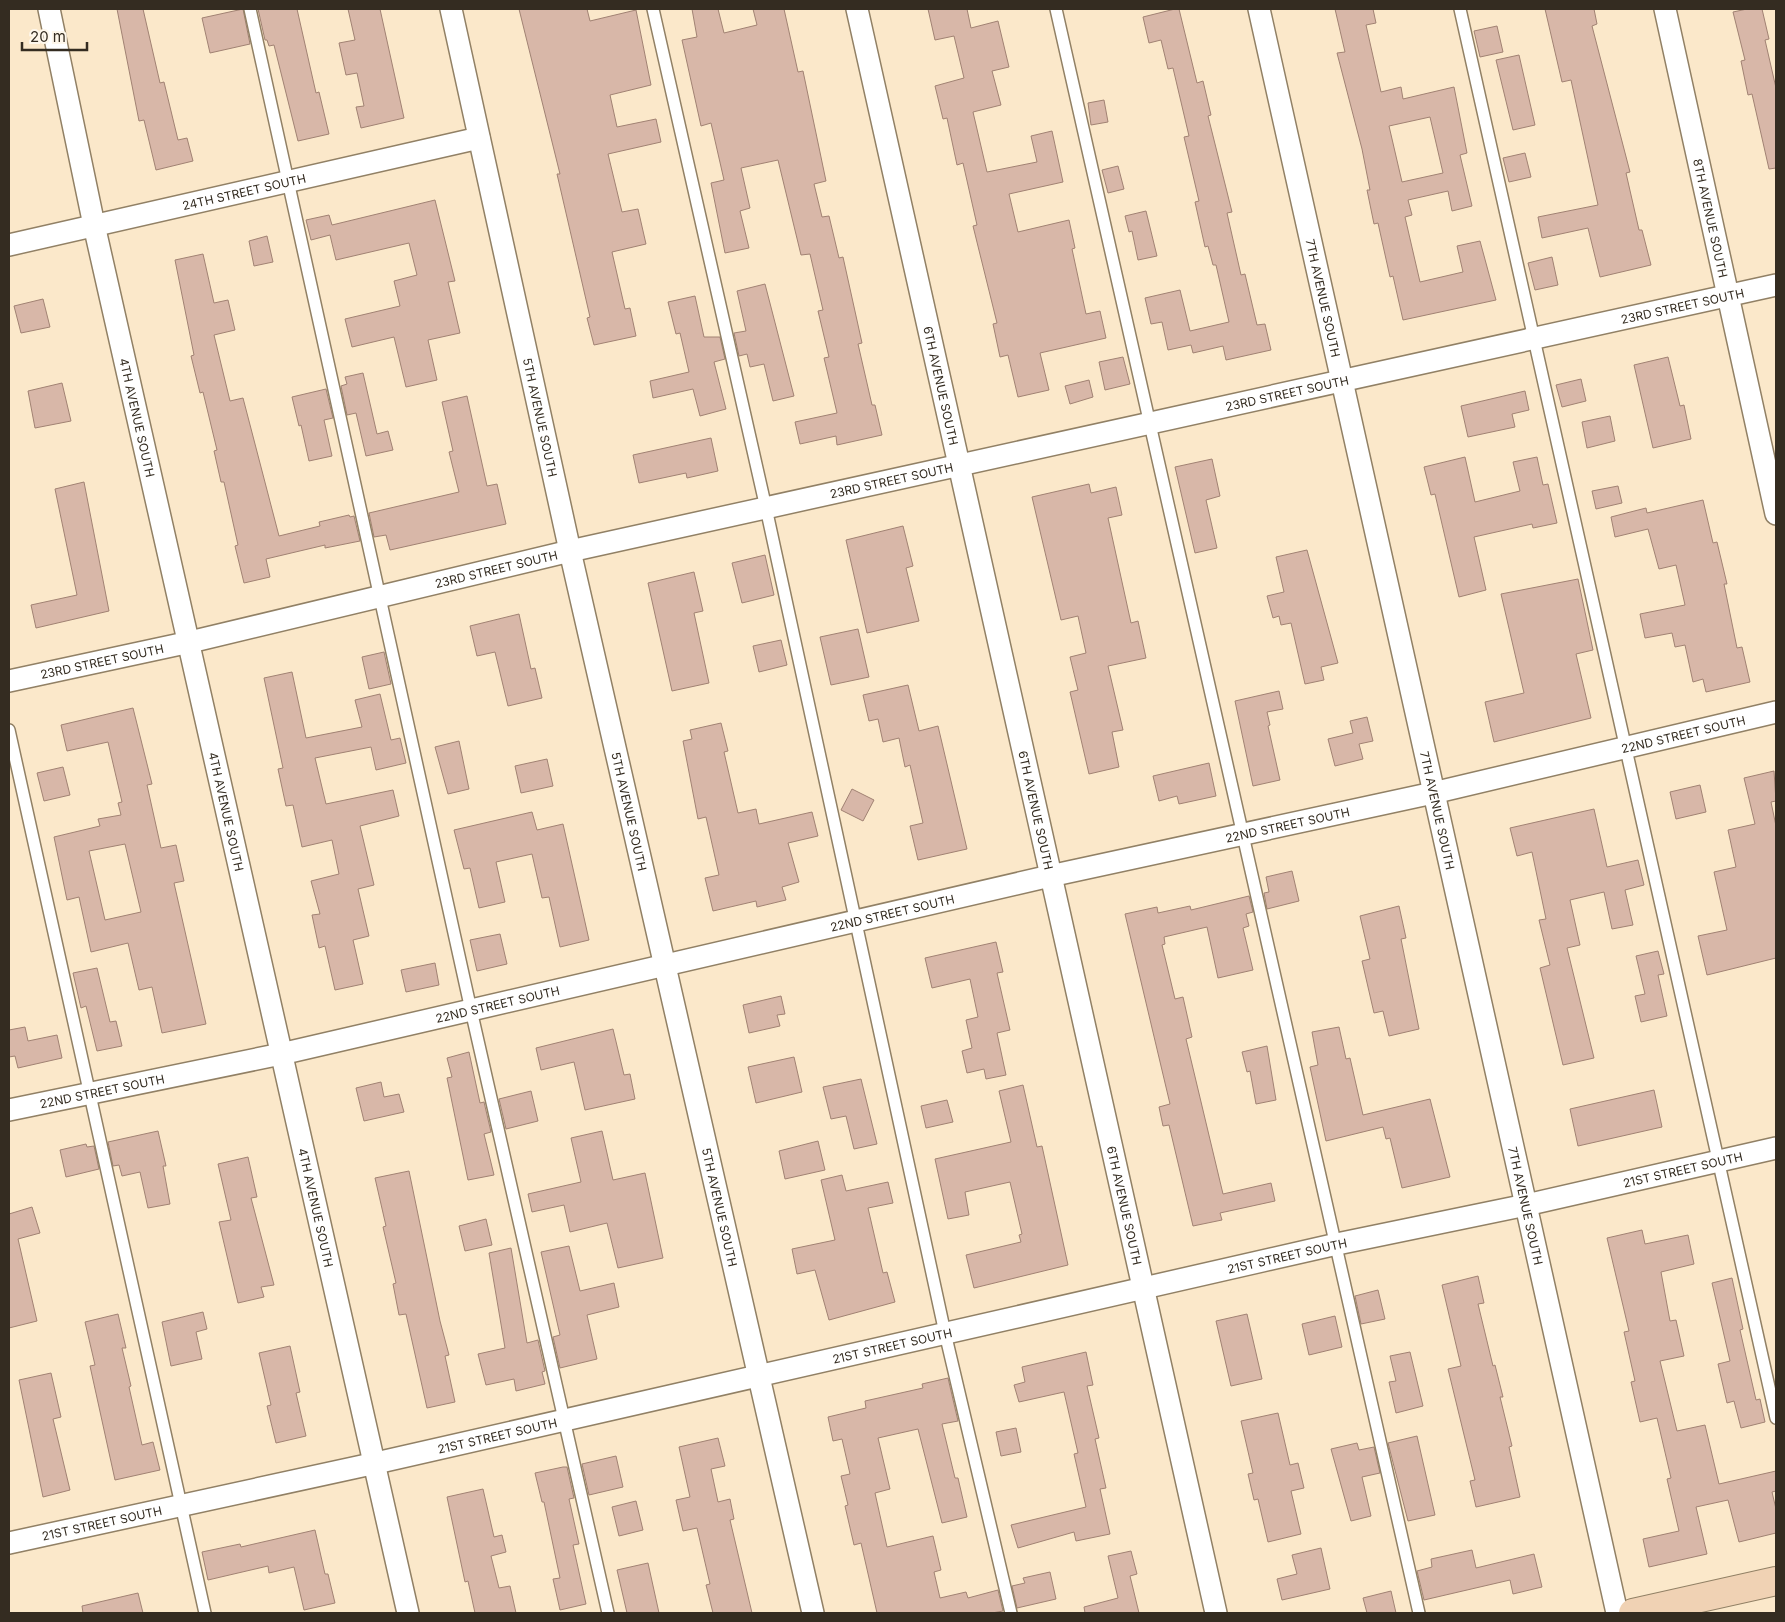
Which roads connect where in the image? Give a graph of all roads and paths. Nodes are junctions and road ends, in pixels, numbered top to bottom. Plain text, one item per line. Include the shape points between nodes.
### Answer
1 (49, 9) edge
2 (250, 9) edge
3 (451, 9) edge
4 (653, 9) edge
5 (856, 9) edge
6 (1056, 9) edge
7 (1259, 9) edge
8 (1460, 9) edge
9 (1665, 9) edge
10 (479, 138) junction
11 (287, 181) junction
12 (94, 225) junction
13 (9, 245) edge
14 (1776, 285) edge
15 (1729, 296) junction
16 (1533, 338) junction
17 (1343, 379) junction
18 (1150, 422) junction
19 (960, 465) junction
20 (766, 508) junction
21 (1776, 514) edge
22 (570, 551) junction
23 (379, 597) junction
24 (190, 642) junction
25 (9, 681) edge
26 (1776, 712) edge
27 (9, 730) edge
28 (1624, 747) junction
29 (1433, 793) junction
30 (1244, 834) junction
31 (1050, 876) junction
32 (855, 922) junction
33 (666, 965) junction
34 (471, 1010) junction
35 (281, 1054) junction
36 (90, 1093) junction
37 (9, 1110) edge
38 (1776, 1148) edge
39 (1720, 1160) junction
40 (1526, 1205) junction
41 (1336, 1244) junction
42 (1142, 1289) junction
43 (945, 1333) junction
44 (758, 1375) junction
45 (1776, 1418) edge
46 (563, 1420) junction
47 (376, 1463) junction
48 (180, 1506) junction
49 (9, 1543) edge
50 (1776, 1581) edge
51 (205, 1613) edge
52 (408, 1613) edge
53 (608, 1613) edge
54 (813, 1613) edge
55 (1010, 1613) edge
56 (1216, 1613) edge
57 (1419, 1613) edge
58 (1617, 1613) edge
59 (1633, 1613) edge

1 - 12 street, 4TH AVENUE SOUTH
2 - 11 lane
3 - 10 street, 5TH AVENUE SOUTH
4 - 20 lane
5 - 19 street, 6TH AVENUE SOUTH
6 - 18 lane
7 - 17 street, 7TH AVENUE SOUTH
8 - 16 lane
9 - 15 street, 8TH AVENUE SOUTH
10 - 11 street, 24TH STREET SOUTH
10 - 22 street, 5TH AVENUE SOUTH
11 - 12 street, 24TH STREET SOUTH
11 - 23 lane
12 - 13 street, 24TH STREET SOUTH
12 - 24 street, 4TH AVENUE SOUTH
14 - 15 street, 23RD STREET SOUTH
15 - 16 street, 23RD STREET SOUTH
15 - 21 street, 8TH AVENUE SOUTH
16 - 17 street, 23RD STREET SOUTH
16 - 28 lane
17 - 18 street, 23RD STREET SOUTH
17 - 29 street, 7TH AVENUE SOUTH
18 - 19 street, 23RD STREET SOUTH
18 - 30 lane
19 - 20 street, 23RD STREET SOUTH
19 - 31 street, 6TH AVENUE SOUTH
20 - 22 street, 23RD STREET SOUTH
20 - 32 lane
22 - 23 street, 23RD STREET SOUTH
22 - 33 street, 5TH AVENUE SOUTH
23 - 24 street, 23RD STREET SOUTH
23 - 34 lane
24 - 25 street, 23RD STREET SOUTH
24 - 35 street, 4TH AVENUE SOUTH
26 - 28 street, 22ND STREET SOUTH
27 - 36 lane
28 - 29 street, 22ND STREET SOUTH
28 - 39 lane
29 - 30 street, 22ND STREET SOUTH
29 - 40 street, 7TH AVENUE SOUTH
30 - 31 street, 22ND STREET SOUTH
30 - 41 lane
31 - 32 street, 22ND STREET SOUTH
31 - 42 street, 6TH AVENUE SOUTH
32 - 33 street, 22ND STREET SOUTH
32 - 43 lane
33 - 34 street, 22ND STREET SOUTH
33 - 44 street, 5TH AVENUE SOUTH
34 - 35 street, 22ND STREET SOUTH
34 - 46 lane
35 - 36 street, 22ND STREET SOUTH
35 - 47 street, 4TH AVENUE SOUTH
36 - 37 street, 22ND STREET SOUTH
36 - 48 lane
38 - 39 street, 21ST STREET SOUTH
39 - 40 street, 21ST STREET SOUTH
39 - 45 lane
40 - 41 street, 21ST STREET SOUTH
40 - 58 street, 7TH AVENUE SOUTH
41 - 42 street, 21ST STREET SOUTH
41 - 57 lane
42 - 43 street, 21ST STREET SOUTH
42 - 56 street, 6TH AVENUE SOUTH
43 - 44 street, 21ST STREET SOUTH
43 - 55 lane
44 - 46 street, 21ST STREET SOUTH
44 - 54 street, 5TH AVENUE SOUTH
46 - 47 street, 21ST STREET SOUTH
46 - 53 lane
47 - 48 street, 21ST STREET SOUTH
47 - 52 street, 4TH AVENUE SOUTH
48 - 49 street, 21ST STREET SOUTH
48 - 51 lane
50 - 59 street

